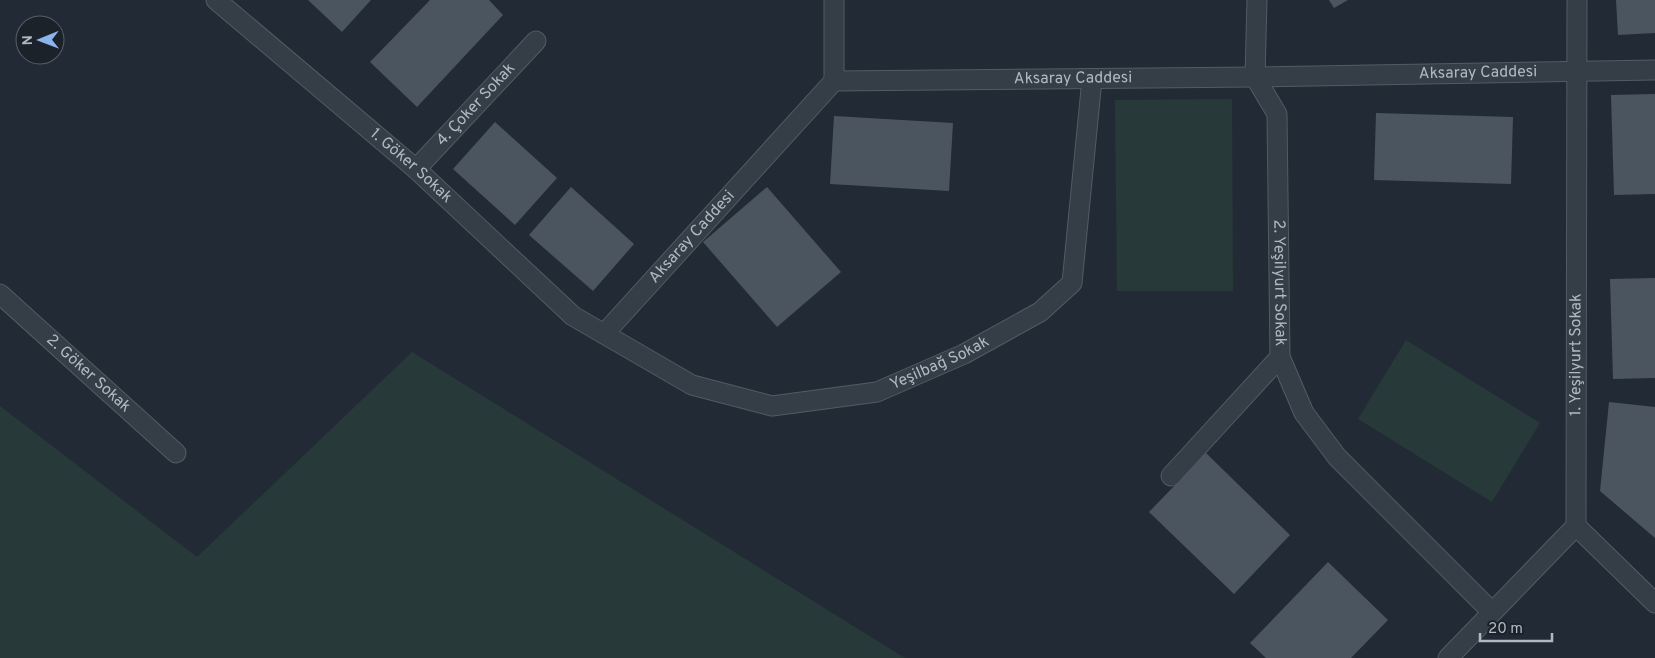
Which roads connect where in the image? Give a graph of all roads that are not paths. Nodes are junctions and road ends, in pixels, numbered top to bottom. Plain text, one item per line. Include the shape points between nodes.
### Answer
1 (216, 0) edge
2 (834, 0) edge
3 (1257, 0) edge
4 (1577, 0) edge
5 (536, 41) dead end
6 (1655, 70) edge
7 (1578, 72) junction
8 (1255, 77) junction
9 (1092, 79) junction
10 (834, 81) junction
11 (416, 169) junction
12 (0, 294) edge
13 (604, 334) junction
14 (1280, 357) junction
15 (176, 453) dead end
16 (1171, 476) dead end
17 (1576, 526) junction
18 (1655, 603) edge
19 (1492, 612) junction
20 (1448, 658) edge

1 - 11 street, 1. Göker Sokak
2 - 10 street
3 - 8 street
4 - 7 street, 1. Yeşilyurt Sokak
5 - 11 street, 4. Çoker Sokak
6 - 7 street, Aksaray Caddesi
7 - 8 street, Aksaray Caddesi
7 - 17 street, 1. Yeşilyurt Sokak
8 - 9 street, Aksaray Caddesi
8 - 14 street, 2. Yeşilyurt Sokak via 1277,114
9 - 10 street, Aksaray Caddesi
9 - 13 street, Yeşilbağ Sokak via 1072,283 1040,312 964,354 877,392 772,406 692,385
10 - 13 street, Aksaray Caddesi
11 - 13 street, 1. Göker Sokak via 573,316
12 - 15 street, 2. Göker Sokak
14 - 16 street
14 - 19 street, 2. Yeşilyurt Sokak via 1304,414 1337,457
17 - 18 street
17 - 19 street
19 - 20 street

